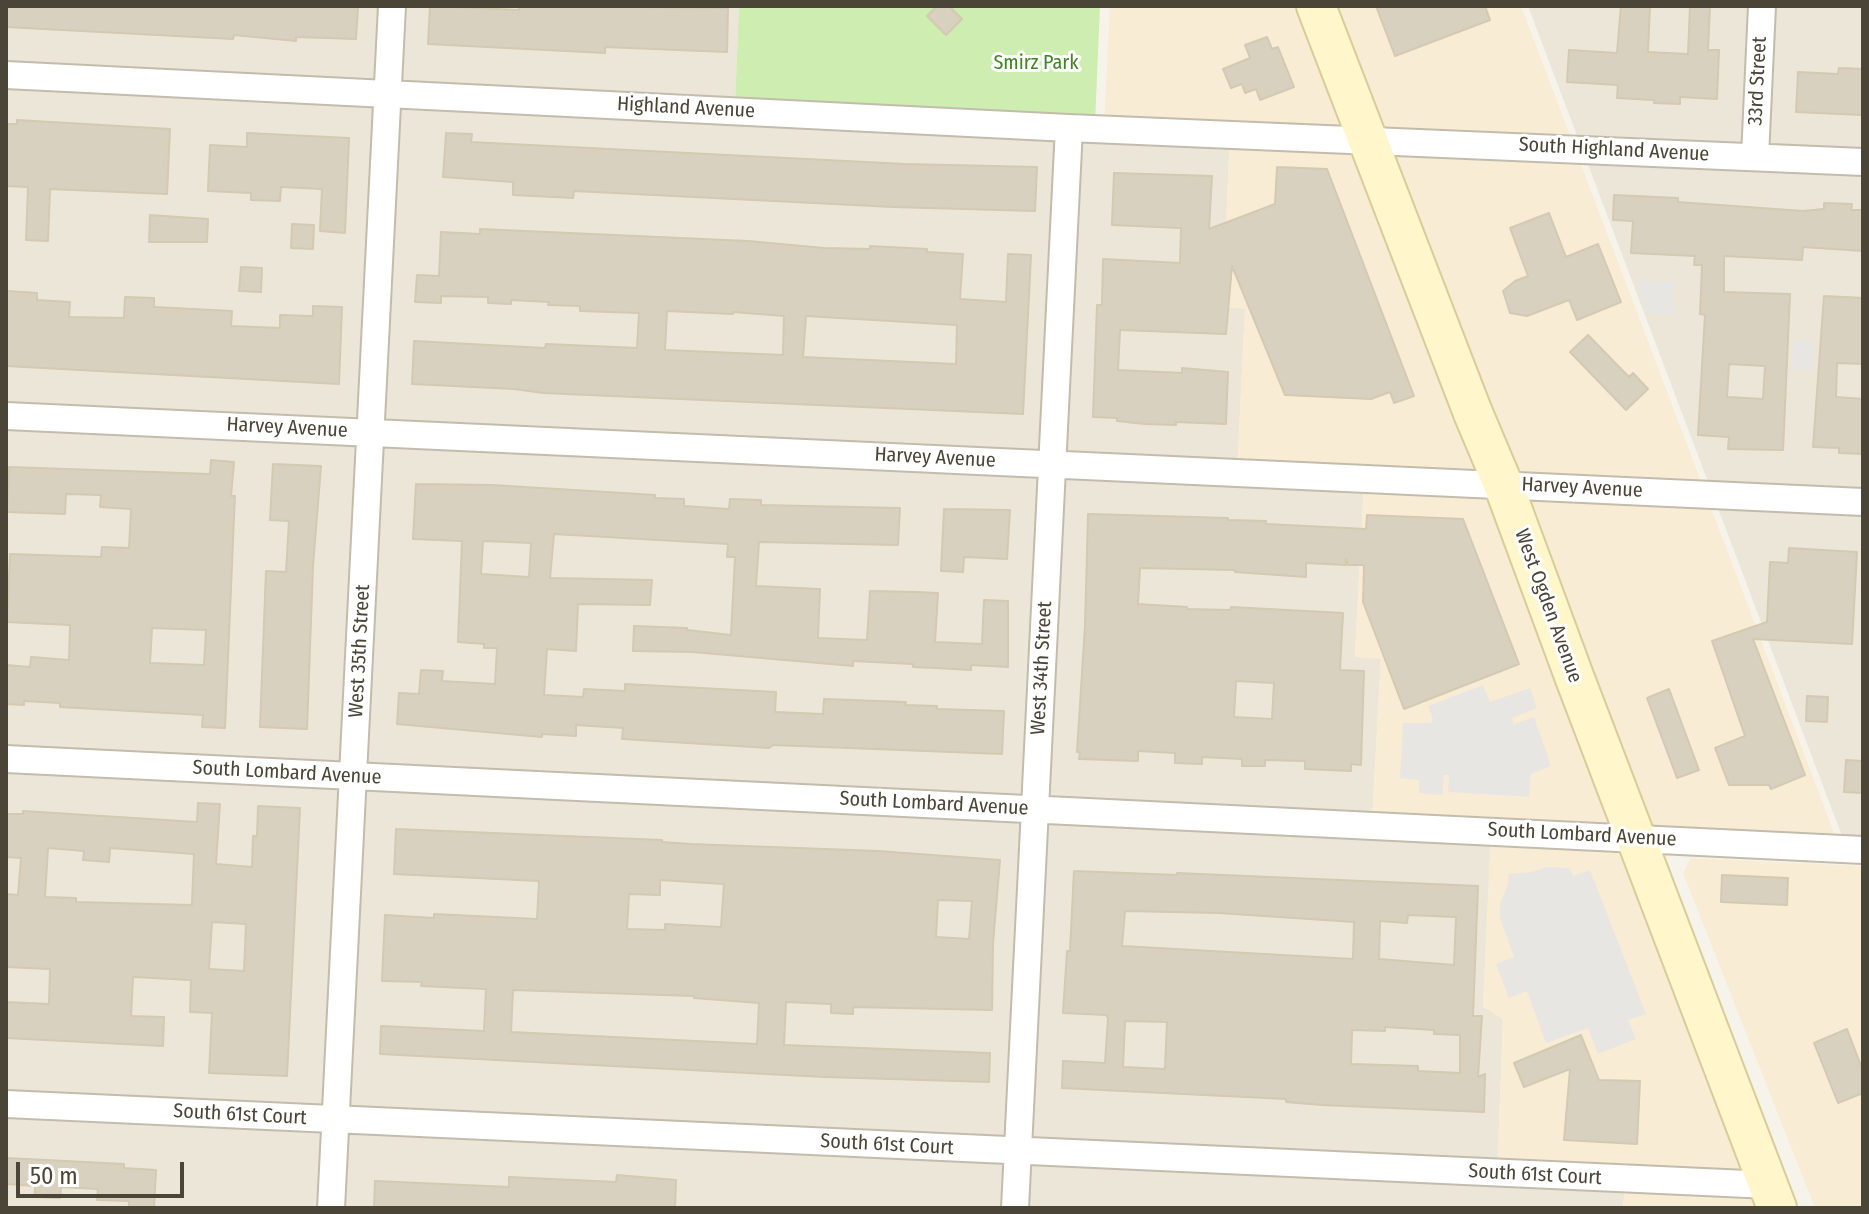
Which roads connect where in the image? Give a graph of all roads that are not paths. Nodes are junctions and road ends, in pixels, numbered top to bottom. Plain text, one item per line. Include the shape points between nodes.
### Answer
1 (392, 6) edge
2 (1316, 6) edge
3 (1762, 6) edge
4 (6, 75) edge
5 (387, 93) junction
6 (1069, 128) junction
7 (1366, 139) junction
8 (1755, 157) junction
9 (1863, 162) edge
10 (6, 416) edge
11 (372, 432) junction
12 (1052, 463) junction
13 (1503, 484) junction
14 (1863, 502) edge
15 (6, 759) edge
16 (353, 777) junction
17 (1035, 809) junction
18 (1636, 838) junction
19 (1863, 850) edge
20 (6, 1104) edge
21 (336, 1119) junction
22 (1018, 1151) junction
23 (1773, 1197) edge
24 (331, 1208) edge
25 (1015, 1208) edge

1 - 5 street, West 35th Street
2 - 7 main road, West Ogden Avenue
3 - 8 street, 33rd Street
4 - 5 street, Highland Avenue
5 - 6 street, Highland Avenue
5 - 11 street, West 35th Street
6 - 7 street, Highland Avenue
6 - 12 street, West 34th Street
7 - 8 street, South Highland Avenue
7 - 13 main road, West Ogden Avenue
8 - 9 street, South Highland Avenue
10 - 11 street, Harvey Avenue
11 - 12 street, Harvey Avenue
11 - 16 street, West 35th Street
12 - 13 street, Harvey Avenue
12 - 17 street, West 34th Street
13 - 14 street, Harvey Avenue
13 - 18 main road, West Ogden Avenue
15 - 16 street, South Lombard Avenue
16 - 17 street, South Lombard Avenue
16 - 21 street, West 35th Street
17 - 18 street, South Lombard Avenue
17 - 22 street, West 34th Street
18 - 19 street, South Lombard Avenue
18 - 23 main road, West Ogden Avenue
20 - 21 street, South 61st Court
21 - 22 street, South 61st Court
21 - 24 street, West 35th Street
22 - 23 street, South 61st Court
22 - 25 street, West 34th Street

